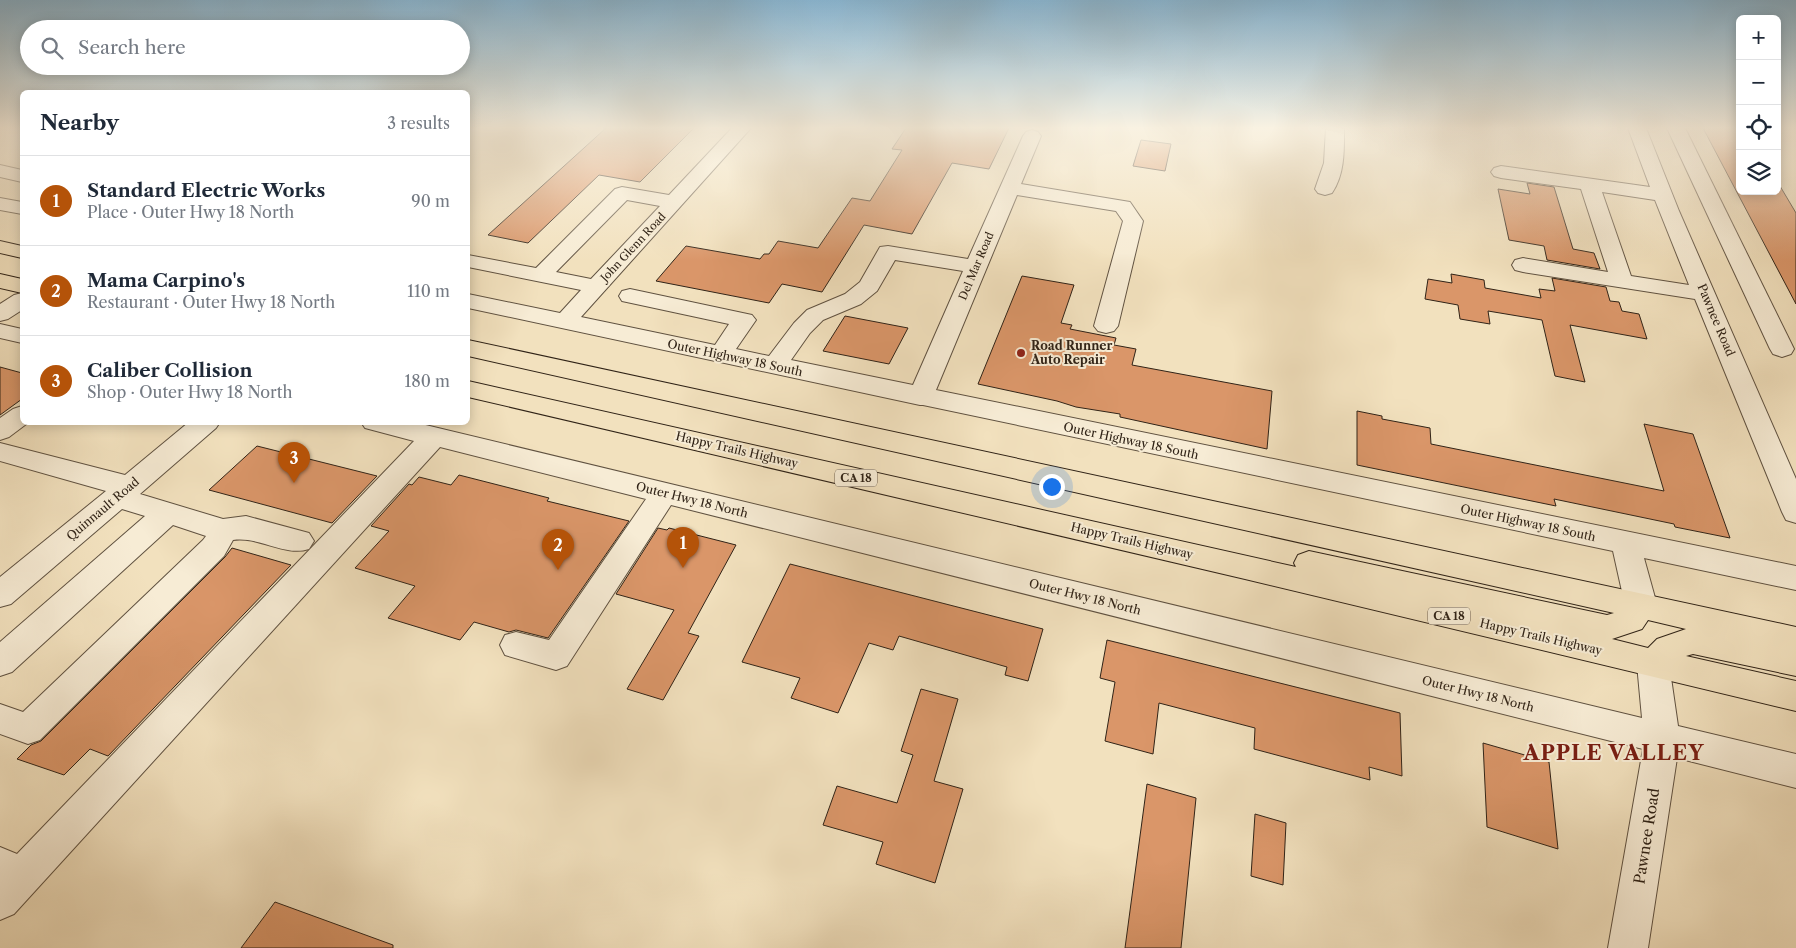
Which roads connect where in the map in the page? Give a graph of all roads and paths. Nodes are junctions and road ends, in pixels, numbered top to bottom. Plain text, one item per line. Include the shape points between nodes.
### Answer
1 (5, 172) edge
2 (701, 172) edge
3 (1017, 172) edge
4 (1331, 172) edge
5 (1503, 172) edge
6 (1654, 172) edge
7 (1697, 172) edge
8 (20, 176) edge
9 (1589, 184) junction
10 (1010, 188) junction
11 (1325, 189) dead end
12 (1663, 194) junction
13 (674, 202) junction
14 (0, 204) edge
15 (20, 208) edge
16 (0, 247) edge
17 (20, 252) edge
18 (470, 261) edge
19 (1523, 265) dead end
20 (976, 267) junction
21 (541, 275) junction
22 (0, 281) edge
23 (1622, 281) junction
24 (20, 286) edge
25 (597, 287) junction
26 (1705, 294) junction
27 (630, 296) dead end
28 (20, 301) edge
29 (470, 301) edge
30 (0, 314) edge
31 (565, 321) junction
32 (1106, 326) dead end
33 (0, 331) edge
34 (20, 336) edge
35 (470, 348) edge
36 (1782, 349) dead end
37 (720, 354) junction
38 (774, 366) junction
39 (470, 388) edge
40 (920, 397) junction
41 (20, 416) edge
42 (193, 425) edge
43 (386, 425) edge
44 (0, 431) edge
45 (434, 437) junction
46 (0, 452) edge
47 (124, 492) junction
48 (664, 494) junction
49 (1796, 512) edge
50 (168, 513) junction
51 (223, 530) junction
52 (299, 541) dead end
53 (1626, 544) junction
54 (1245, 567) junction
55 (1796, 578) edge
56 (0, 595) edge
57 (1641, 605) junction
58 (1796, 640) edge
59 (516, 645) dead end
60 (0, 662) edge
61 (1796, 662) edge
62 (1653, 664) junction
63 (1796, 696) edge
64 (0, 719) edge
65 (1662, 739) junction
66 (1796, 771) edge
67 (8, 880) edge
68 (1628, 948) edge

1 - 8 street
2 - 13 street, John Glenn Road
3 - 10 street, Del Mar Road
4 - 11 street
5 - 9 street
6 - 12 street, Pawnee Road
7 - 36 street
9 - 12 street
9 - 23 street
10 - 20 street, Del Mar Road
10 - 32 street via 1123,206 1133,221
12 - 26 street, Pawnee Road
13 - 21 street via 622,193
13 - 25 street, John Glenn Road
14 - 15 street
16 - 17 main road
18 - 21 street
19 - 23 street
20 - 38 street via 888,252 869,286 853,298 815,315
20 - 40 street, Del Mar Road
21 - 25 street
22 - 24 main road
23 - 26 street
25 - 31 street, John Glenn Road
26 - 49 street, Pawnee Road
27 - 37 street via 744,320
28 - 30 street
29 - 31 street, Outer Highway 18 South
31 - 37 street, Outer Highway 18 South
33 - 34 street
35 - 57 main road
37 - 38 street, Outer Highway 18 South
38 - 40 street, Outer Highway 18 South
39 - 54 main road, Happy Trails Highway / CA 18
40 - 53 street, Outer Highway 18 South
41 - 44 street
42 - 47 street, Quinnault Road
43 - 45 street, Outer Hwy 18 North
45 - 48 street, Outer Hwy 18 North
45 - 67 street
46 - 47 street
47 - 50 street
47 - 56 street, Quinnault Road
48 - 59 street via 556,656
48 - 65 street, Outer Hwy 18 North
50 - 51 street
50 - 60 street
51 - 52 street via 246,527
51 - 64 street via 214,548 28,729
53 - 55 street, Outer Highway 18 South
53 - 57 street
54 - 57 main road via 1299,561 1607,628 1631,620
54 - 62 main road, Happy Trails Highway / CA 18
57 - 58 main road
61 - 62 main road via 1692,640 1668,649
62 - 63 main road, Happy Trails Highway / CA 18
62 - 65 street, Pawnee Road
65 - 66 street, Outer Hwy 18 North
65 - 68 street, Pawnee Road

